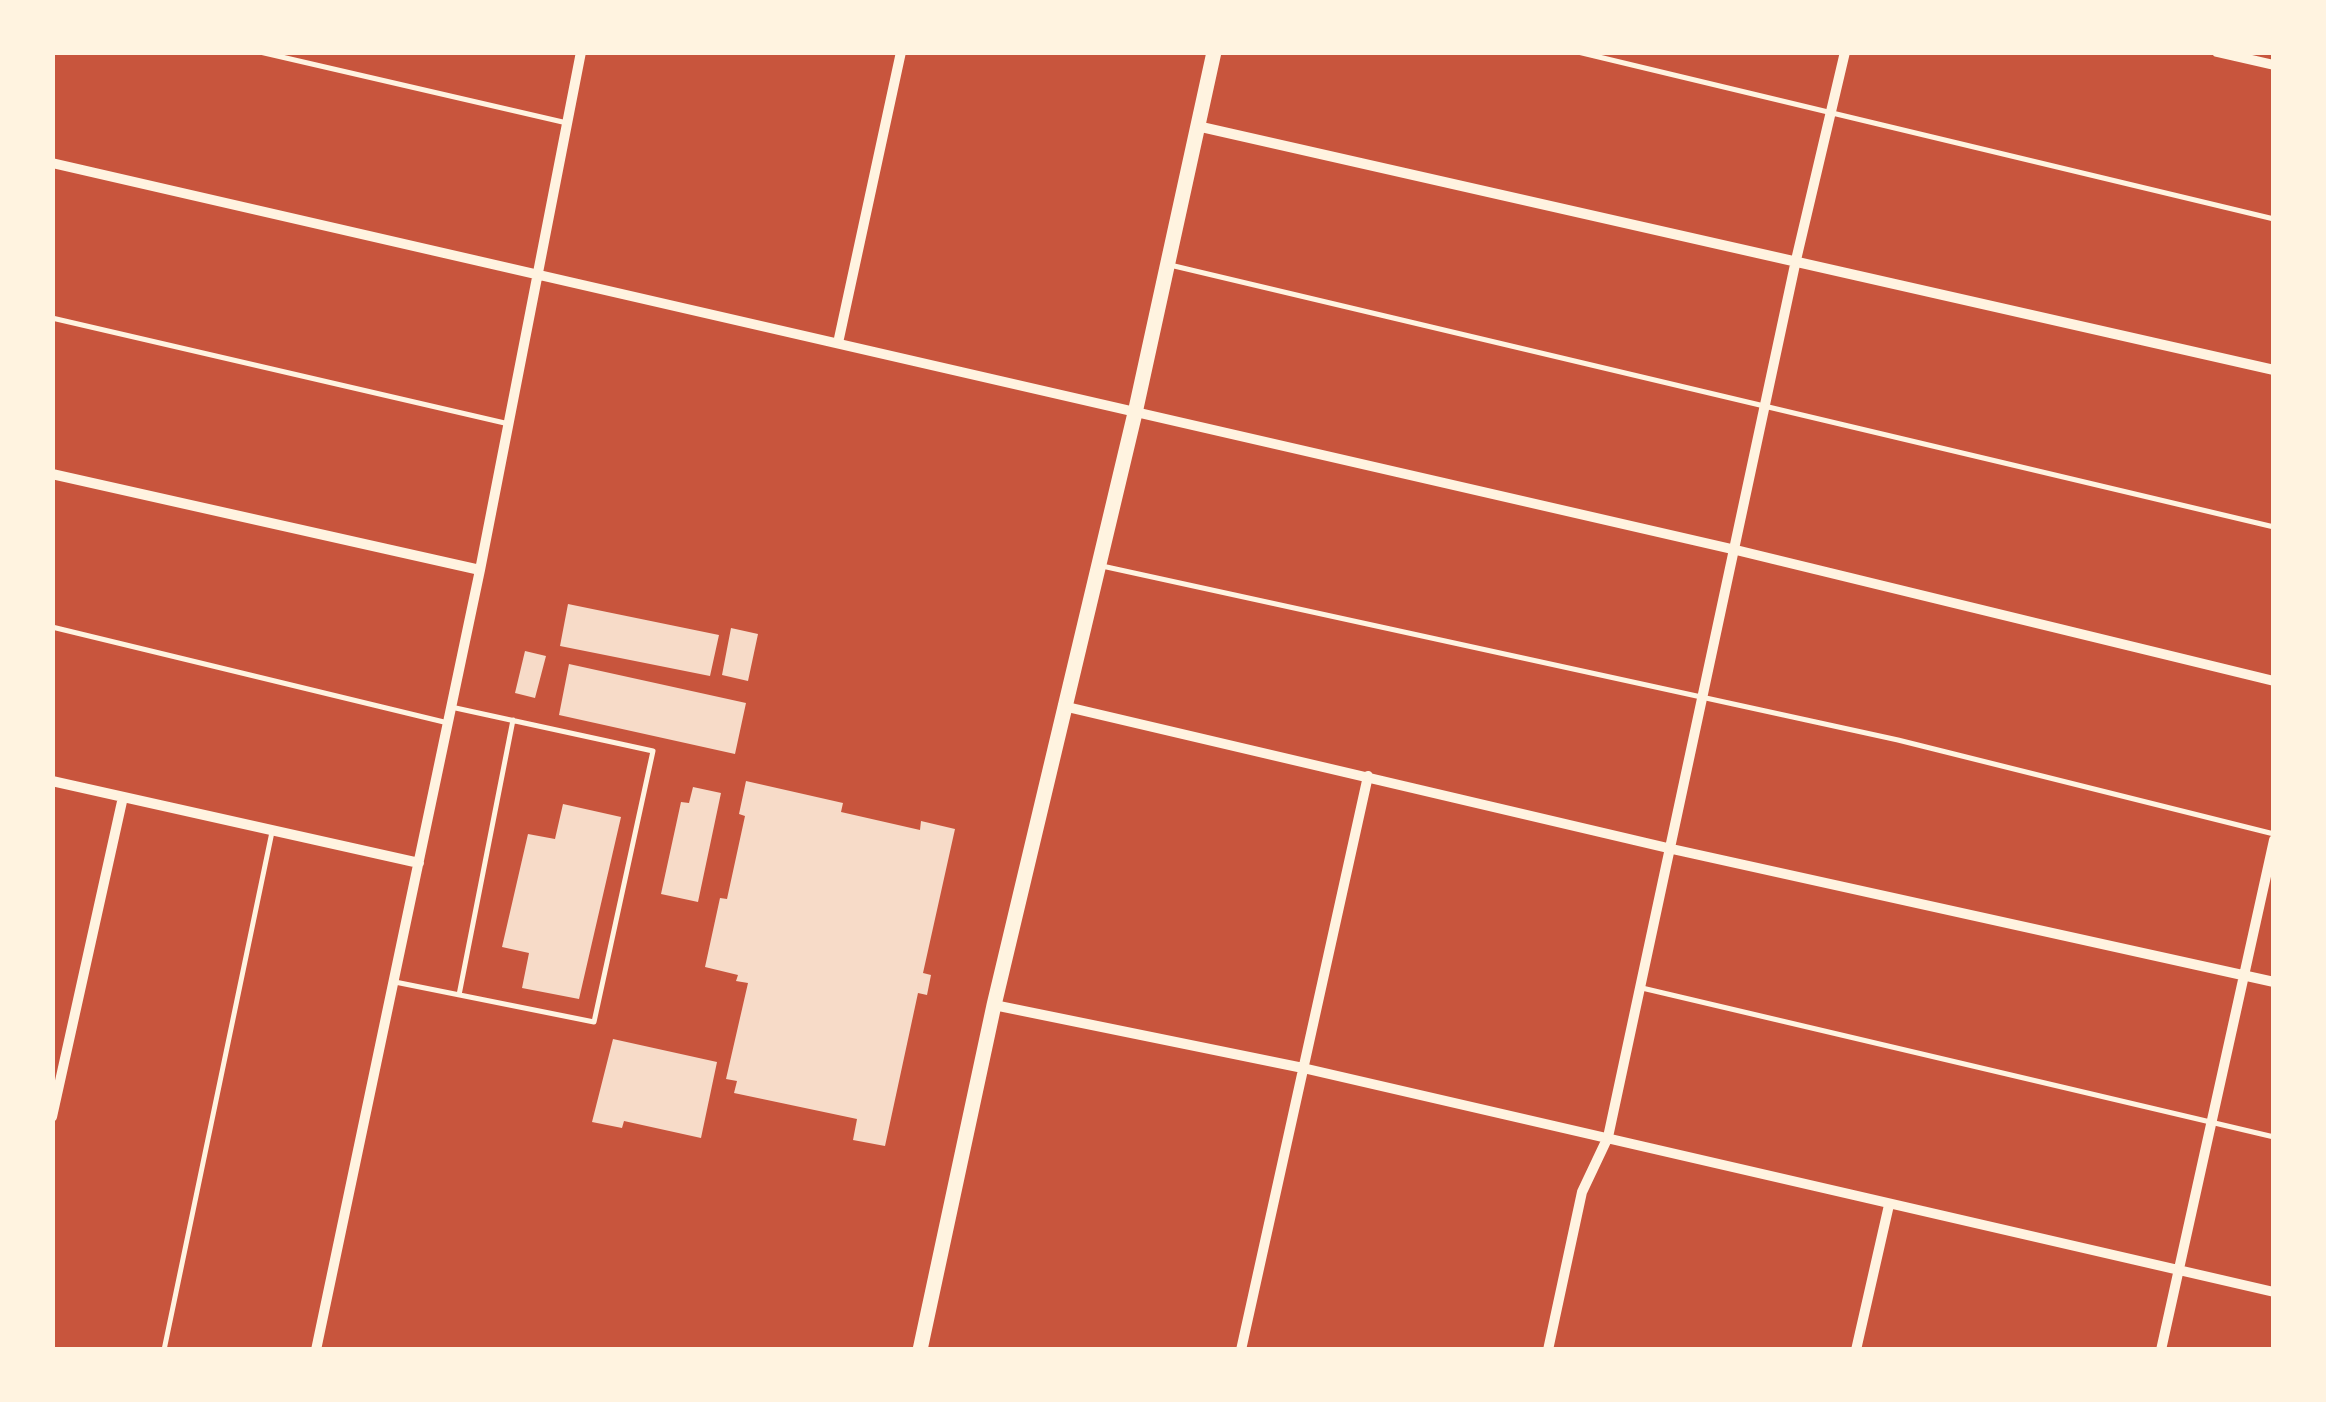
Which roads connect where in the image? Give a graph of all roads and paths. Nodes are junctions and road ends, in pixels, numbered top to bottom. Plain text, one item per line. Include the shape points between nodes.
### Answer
1 (260, 52) edge
2 (581, 52) edge
3 (900, 52) edge
4 (1214, 52) edge
5 (1578, 52) edge
6 (1844, 52) edge
7 (2217, 52) edge
8 (2274, 65) edge
9 (1831, 112) junction
10 (567, 123) junction
11 (1197, 126) junction
12 (52, 163) edge
13 (2274, 219) edge
14 (1796, 260) junction
15 (1167, 264) junction
16 (536, 274) junction
17 (52, 318) edge
18 (838, 343) junction
19 (2274, 370) edge
20 (1766, 406) junction
21 (1135, 413) junction
22 (508, 424) junction
23 (52, 474) edge
24 (2274, 527) edge
25 (1736, 550) junction
26 (1099, 565) junction
27 (480, 570) junction
28 (52, 628) edge
29 (2274, 681) edge
30 (1704, 698) junction
31 (1063, 706) junction
32 (451, 707) junction
33 (514, 720) junction
34 (448, 723) junction
35 (1368, 776) junction
36 (52, 781) edge
37 (122, 796) junction
38 (272, 832) junction
39 (2274, 837) edge
40 (1672, 849) junction
41 (419, 863) junction
42 (2245, 975) junction
43 (395, 982) junction
44 (2274, 982) edge
45 (1642, 988) junction
46 (460, 995) junction
47 (994, 1004) junction
48 (1303, 1068) junction
49 (52, 1117) edge
50 (2212, 1123) junction
51 (1608, 1137) junction
52 (2274, 1137) edge
53 (1889, 1204) junction
54 (2178, 1271) junction
55 (2274, 1292) edge
56 (164, 1350) edge
57 (316, 1350) edge
58 (920, 1350) edge
59 (1241, 1350) edge
60 (1548, 1350) edge
61 (1856, 1350) edge
62 (2161, 1350) edge

1 - 10 lane
2 - 10 street
3 - 18 street
4 - 11 main road
5 - 9 lane
6 - 9 street
7 - 8 street
9 - 13 lane
9 - 14 street
10 - 16 street
11 - 14 street
11 - 15 main road
12 - 16 street
14 - 19 street
14 - 20 street
15 - 20 lane
15 - 21 main road
16 - 18 street
16 - 22 street
17 - 22 lane
18 - 21 street
20 - 24 lane
20 - 25 street
21 - 25 street
21 - 26 main road
22 - 27 street
23 - 27 street
25 - 29 street
25 - 30 street
26 - 30 lane
26 - 31 main road
27 - 32 street
28 - 34 lane
30 - 39 lane via 2083,784
30 - 40 street
31 - 35 street
31 - 47 main road
32 - 33 lane
32 - 34 street
33 - 46 lane
33 - 46 lane via 652,752 594,1022
34 - 41 street
35 - 40 street
35 - 48 street
36 - 37 street
37 - 38 street
37 - 49 street
38 - 41 street
38 - 56 lane
39 - 42 street
40 - 42 street
40 - 45 street
41 - 43 street
42 - 44 street
42 - 50 street
43 - 46 lane
43 - 57 street
45 - 50 lane
45 - 51 street
47 - 48 street
47 - 58 main road
48 - 51 street
48 - 59 street
50 - 52 lane
50 - 54 street
51 - 53 street
51 - 60 street via 1582,1192
53 - 54 street
53 - 61 street
54 - 55 street
54 - 62 street

